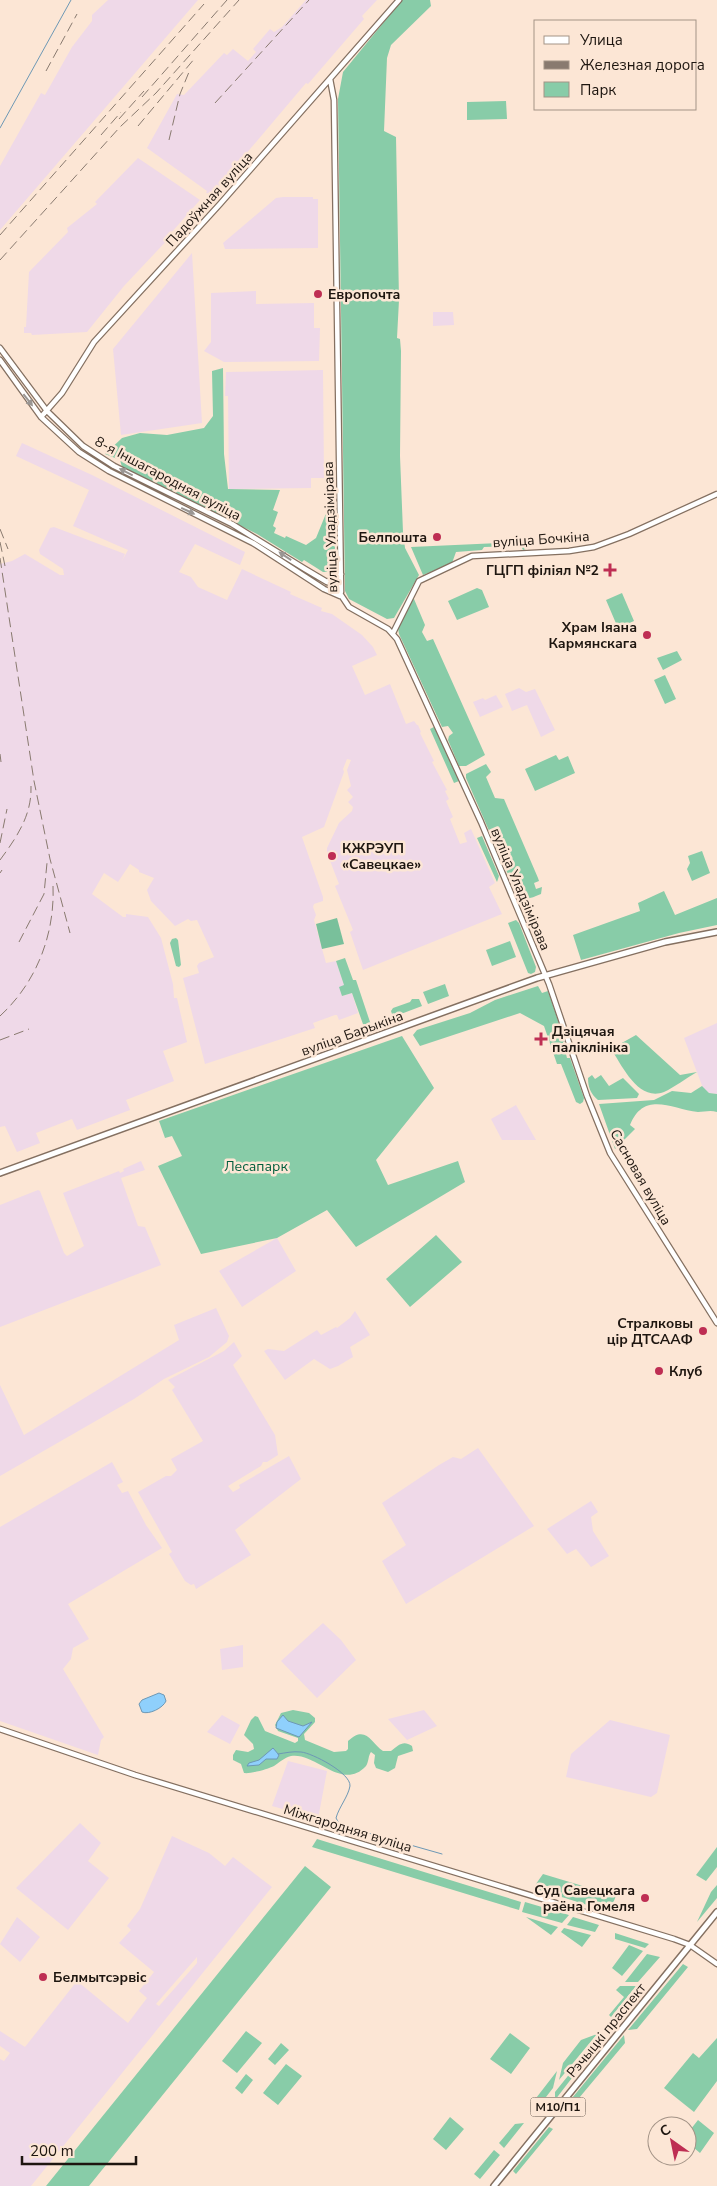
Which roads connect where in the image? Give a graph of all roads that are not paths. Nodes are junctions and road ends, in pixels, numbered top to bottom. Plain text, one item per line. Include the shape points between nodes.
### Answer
1 (399, 0) edge
2 (330, 79) junction
3 (0, 348) edge
4 (0, 360) edge
5 (47, 412) junction
6 (41, 417) junction
7 (717, 494) edge
8 (341, 574) junction
9 (327, 582) junction
10 (340, 596) junction
11 (393, 633) junction
12 (717, 932) edge
13 (545, 976) junction
14 (0, 1173) edge
15 (717, 1323) edge
16 (0, 1730) edge
17 (717, 1912) edge
18 (690, 1945) junction
19 (717, 1964) edge
20 (494, 2186) edge

1 - 2 main road, Падоўжная вуліца
2 - 5 main road, Падоўжная вуліца via 94,342
2 - 8 main road, вуліца Уладзімірава via 334,100
3 - 5 main road, 8-я Іншагародняя вуліца
4 -> 6 main road, 8-я Іншагародняя вуліца
5 - 6 main road, Падоўжная вуліца
9 -> 5 main road, 8-я Іншагародняя вуліца via 232,524 108,462 72,437
6 -> 10 main road, 8-я Іншагародняя вуліца via 79,452 109,470 229,530 324,590
7 - 11 main road, вуліца Бочкіна via 594,547 472,556 419,581
8 - 9 main road
8 - 10 main road, вуліца Уладзімірава
9 - 10 main road, 8-я Іншагародняя вуліца via 333,583
10 - 11 main road, вуліца Уладзімірава via 352,610
11 - 13 main road, вуліца Уладзімірава via 480,822
12 - 13 main road, вуліца Барыкіна via 665,942
13 - 14 main road, вуліца Барыкіна
13 - 15 main road, Сасновая вуліца via 610,1153
16 - 18 main road, Міжгародняя вуліца via 136,1775
17 - 18 main road, Рэчыцкі праспект / М10/П1
18 - 19 main road, Міжгародняя вуліца
18 - 20 main road, Рэчыцкі праспект / М10/П1

